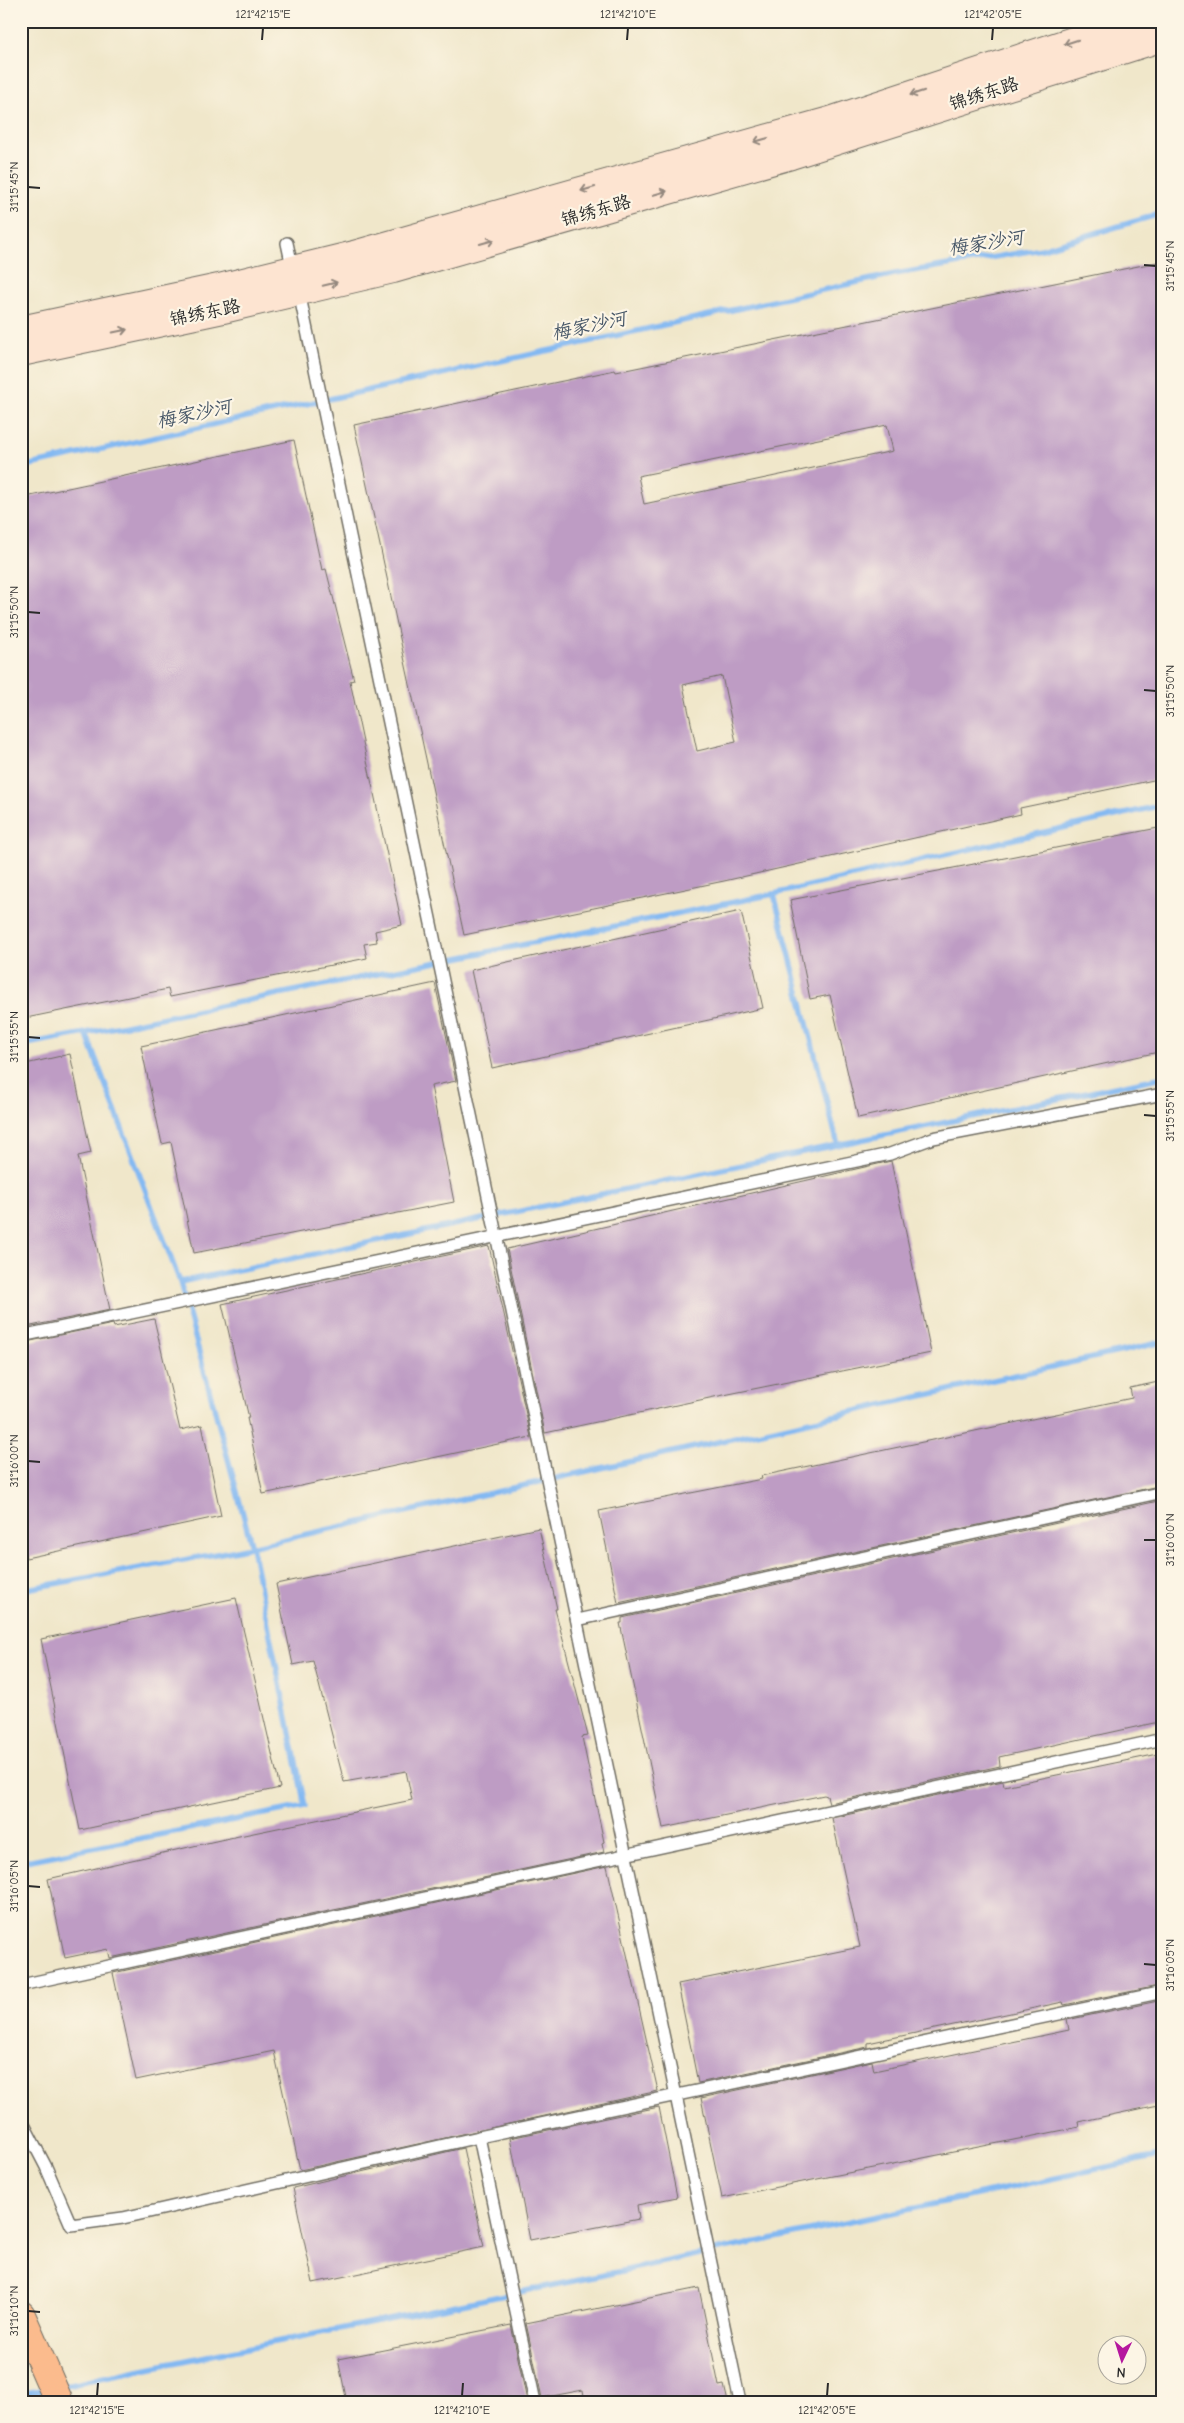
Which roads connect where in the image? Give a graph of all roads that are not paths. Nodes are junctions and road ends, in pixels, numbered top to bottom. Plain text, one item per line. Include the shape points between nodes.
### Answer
1 (1134, 21) edge
2 (1163, 37) edge
3 (286, 243) dead end
4 (296, 280) junction
5 (21, 314) edge
6 (82, 328) junction
7 (21, 330) edge
8 (21, 352) edge
9 (21, 368) edge
10 (1163, 1094) edge
11 (496, 1236) junction
12 (21, 1336) edge
13 (1163, 1492) edge
14 (577, 1620) junction
15 (1163, 1739) edge
16 (626, 1854) junction
17 (21, 1985) edge
18 (1163, 1992) edge
19 (676, 2096) junction
20 (21, 2119) edge
21 (479, 2137) junction
22 (21, 2315) edge
23 (59, 2402) edge
24 (535, 2402) edge
25 (740, 2402) edge

1 -> 4 main road, 锦绣东路 via 830,121 373,249
4 -> 2 main road, 锦绣东路 via 393,269 790,155
3 - 4 lane
4 - 6 main road, 锦绣东路
4 - 11 lane
5 - 6 main road
6 - 7 main road, 锦绣东路
6 - 8 main road, 锦绣东路
6 - 9 main road
10 - 11 lane via 933,1138 890,1154
11 - 12 lane
11 - 14 lane
13 - 14 lane
14 - 16 lane
15 - 16 lane
16 - 17 lane
16 - 19 lane
18 - 19 lane
19 - 21 lane
19 - 25 lane
20 - 21 lane via 71,2225 123,2218
21 - 24 lane
22 - 23 highway

